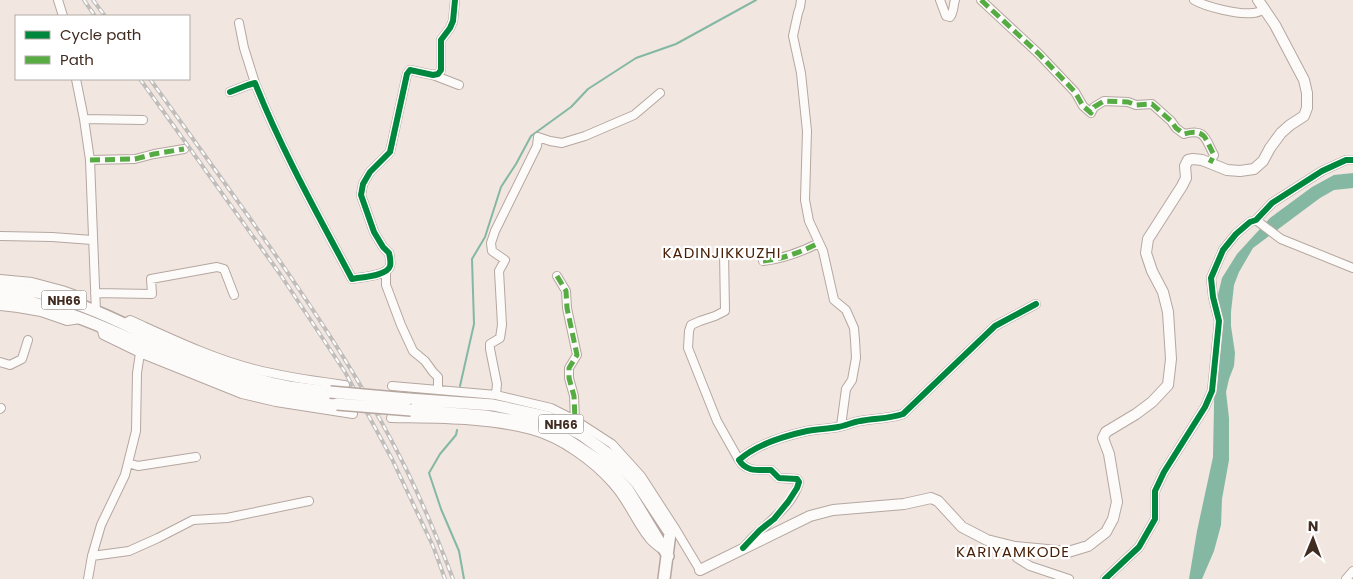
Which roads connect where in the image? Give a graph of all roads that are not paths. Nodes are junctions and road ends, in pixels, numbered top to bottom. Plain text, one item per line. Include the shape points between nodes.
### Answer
1 (58, 0) edge
2 (455, 0) edge
3 (801, 0) edge
4 (940, 0) edge
5 (955, 0) edge
6 (981, 0) edge
7 (1194, 0) edge
8 (1258, 0) edge
9 (1265, 9) junction
10 (63, 15) edge
11 (239, 23) dead end
12 (433, 75) junction
13 (76, 80) edge
14 (255, 83) junction
15 (459, 85) dead end
16 (230, 92) dead end
17 (660, 94) dead end
18 (84, 119) junction
19 (144, 120) dead end
20 (184, 149) dead end
21 (90, 160) junction
22 (1353, 160) edge
23 (1210, 163) junction
24 (1256, 220) junction
25 (0, 236) edge
26 (92, 240) junction
27 (819, 243) junction
28 (724, 252) dead end
29 (763, 261) dead end
30 (1353, 268) edge
31 (385, 274) junction
32 (557, 276) dead end
33 (0, 279) edge
34 (0, 288) edge
35 (95, 294) junction
36 (234, 295) dead end
37 (0, 298) edge
38 (1036, 304) dead end
39 (0, 306) edge
40 (88, 313) junction
41 (124, 324) junction
42 (101, 326) junction
43 (28, 340) dead end
44 (140, 353) junction
45 (0, 362) edge
46 (345, 385) dead end
47 (392, 386) dead end
48 (438, 390) junction
49 (496, 396) junction
50 (409, 404) junction
51 (353, 414) dead end
52 (391, 418) dead end
53 (575, 420) junction
54 (841, 426) junction
55 (196, 457) dead end
56 (739, 460) junction
57 (128, 463) junction
58 (309, 501) dead end
59 (1015, 547) junction
60 (744, 548) junction
61 (92, 556) junction
62 (668, 556) junction
63 (700, 570) joint
64 (1353, 571) edge
65 (88, 579) edge
66 (664, 579) edge
67 (1069, 579) edge
68 (1106, 579) edge
69 (1346, 579) edge

1 - 10 street
2 - 12 street via 453,21 441,40 441,70
3 - 27 street via 793,36 807,130 805,200 809,221
4 - 5 street via 946,16 950,17
6 - 23 street via 1040,54 1091,113 1104,101 1152,104 1184,134 1202,133 1214,155
7 - 9 street via 1242,13
8 - 9 main road
9 - 23 main road via 1304,80 1308,93 1307,108 1304,116 1281,133 1254,169 1227,170
11 - 14 street
12 - 15 street
12 - 31 street via 410,70 390,152 363,184 361,195 374,232 389,253 390,265
13 - 18 street
14 - 16 street
14 - 31 street via 314,210 352,279
17 - 49 street via 634,116 585,136 562,143 538,136 537,146 492,243 492,251 505,260 500,271 500,338 490,344 498,384
18 - 19 street
18 - 21 street
20 - 21 street via 134,159
21 - 26 street
22 - 24 street via 1322,171 1272,203
23 - 59 main road via 1188,160 1182,186 1148,239 1146,253 1168,312 1171,359 1168,385 1152,402 1106,432 1103,438 1109,454 1116,502 1110,526 1088,546 1068,552
24 - 30 street via 1281,239
24 - 68 street via 1236,234 1223,250 1211,278 1219,321 1212,391 1154,491 1155,519 1139,546
25 - 26 street
26 - 35 street
27 - 29 street via 783,258
27 - 54 street via 834,300 846,310 854,328 856,358 852,380 846,389
28 - 56 street via 725,311 691,325 688,348 717,421
31 - 48 street via 401,325 413,351 438,377
32 - 53 street via 566,291 577,356 569,368
33 - 40 street via 32,282 79,296
34 - 40 highway, NH66 via 45,294
35 - 36 street via 152,294 151,279 217,266 224,269
35 - 40 street
37 - 40 highway, NH66
38 - 54 street via 995,326 903,414
39 - 40 street via 41,312 67,321
40 - 41 highway, NH66
40 - 42 highway, NH66
41 - 42 highway, NH66
41 - 46 street via 130,320 253,369
41 - 50 highway, NH66, bridge via 182,352 251,378 289,387
42 - 44 street via 103,335
42 - 50 highway, NH66, bridge via 214,376 250,388 337,404
43 - 45 street via 22,359 10,365
44 - 51 street via 242,394
44 - 57 street via 136,430
47 - 48 street
48 - 49 street
49 - 53 street via 551,408
50 - 62 highway, NH66 via 534,424 566,439 604,464 628,490
50 - 62 highway, NH66 via 502,407 548,417 582,435 611,456 637,483 670,533
52 - 62 street via 502,424 533,430 559,442 600,469 615,485 649,538
53 - 63 street via 612,444 641,476
54 - 56 street via 781,438 758,447
55 - 57 street via 138,466
56 - 60 street via 753,470 770,470 779,478 797,478 799,482 774,519
57 - 61 street
58 - 61 street via 226,518 193,520 128,551
59 - 60 main road via 987,540 962,527 938,501 931,498 904,504 833,510 810,516
59 - 67 street via 1017,558 1030,566
60 - 63 main road
61 - 65 street
62 - 66 highway, NH66
64 - 69 street

